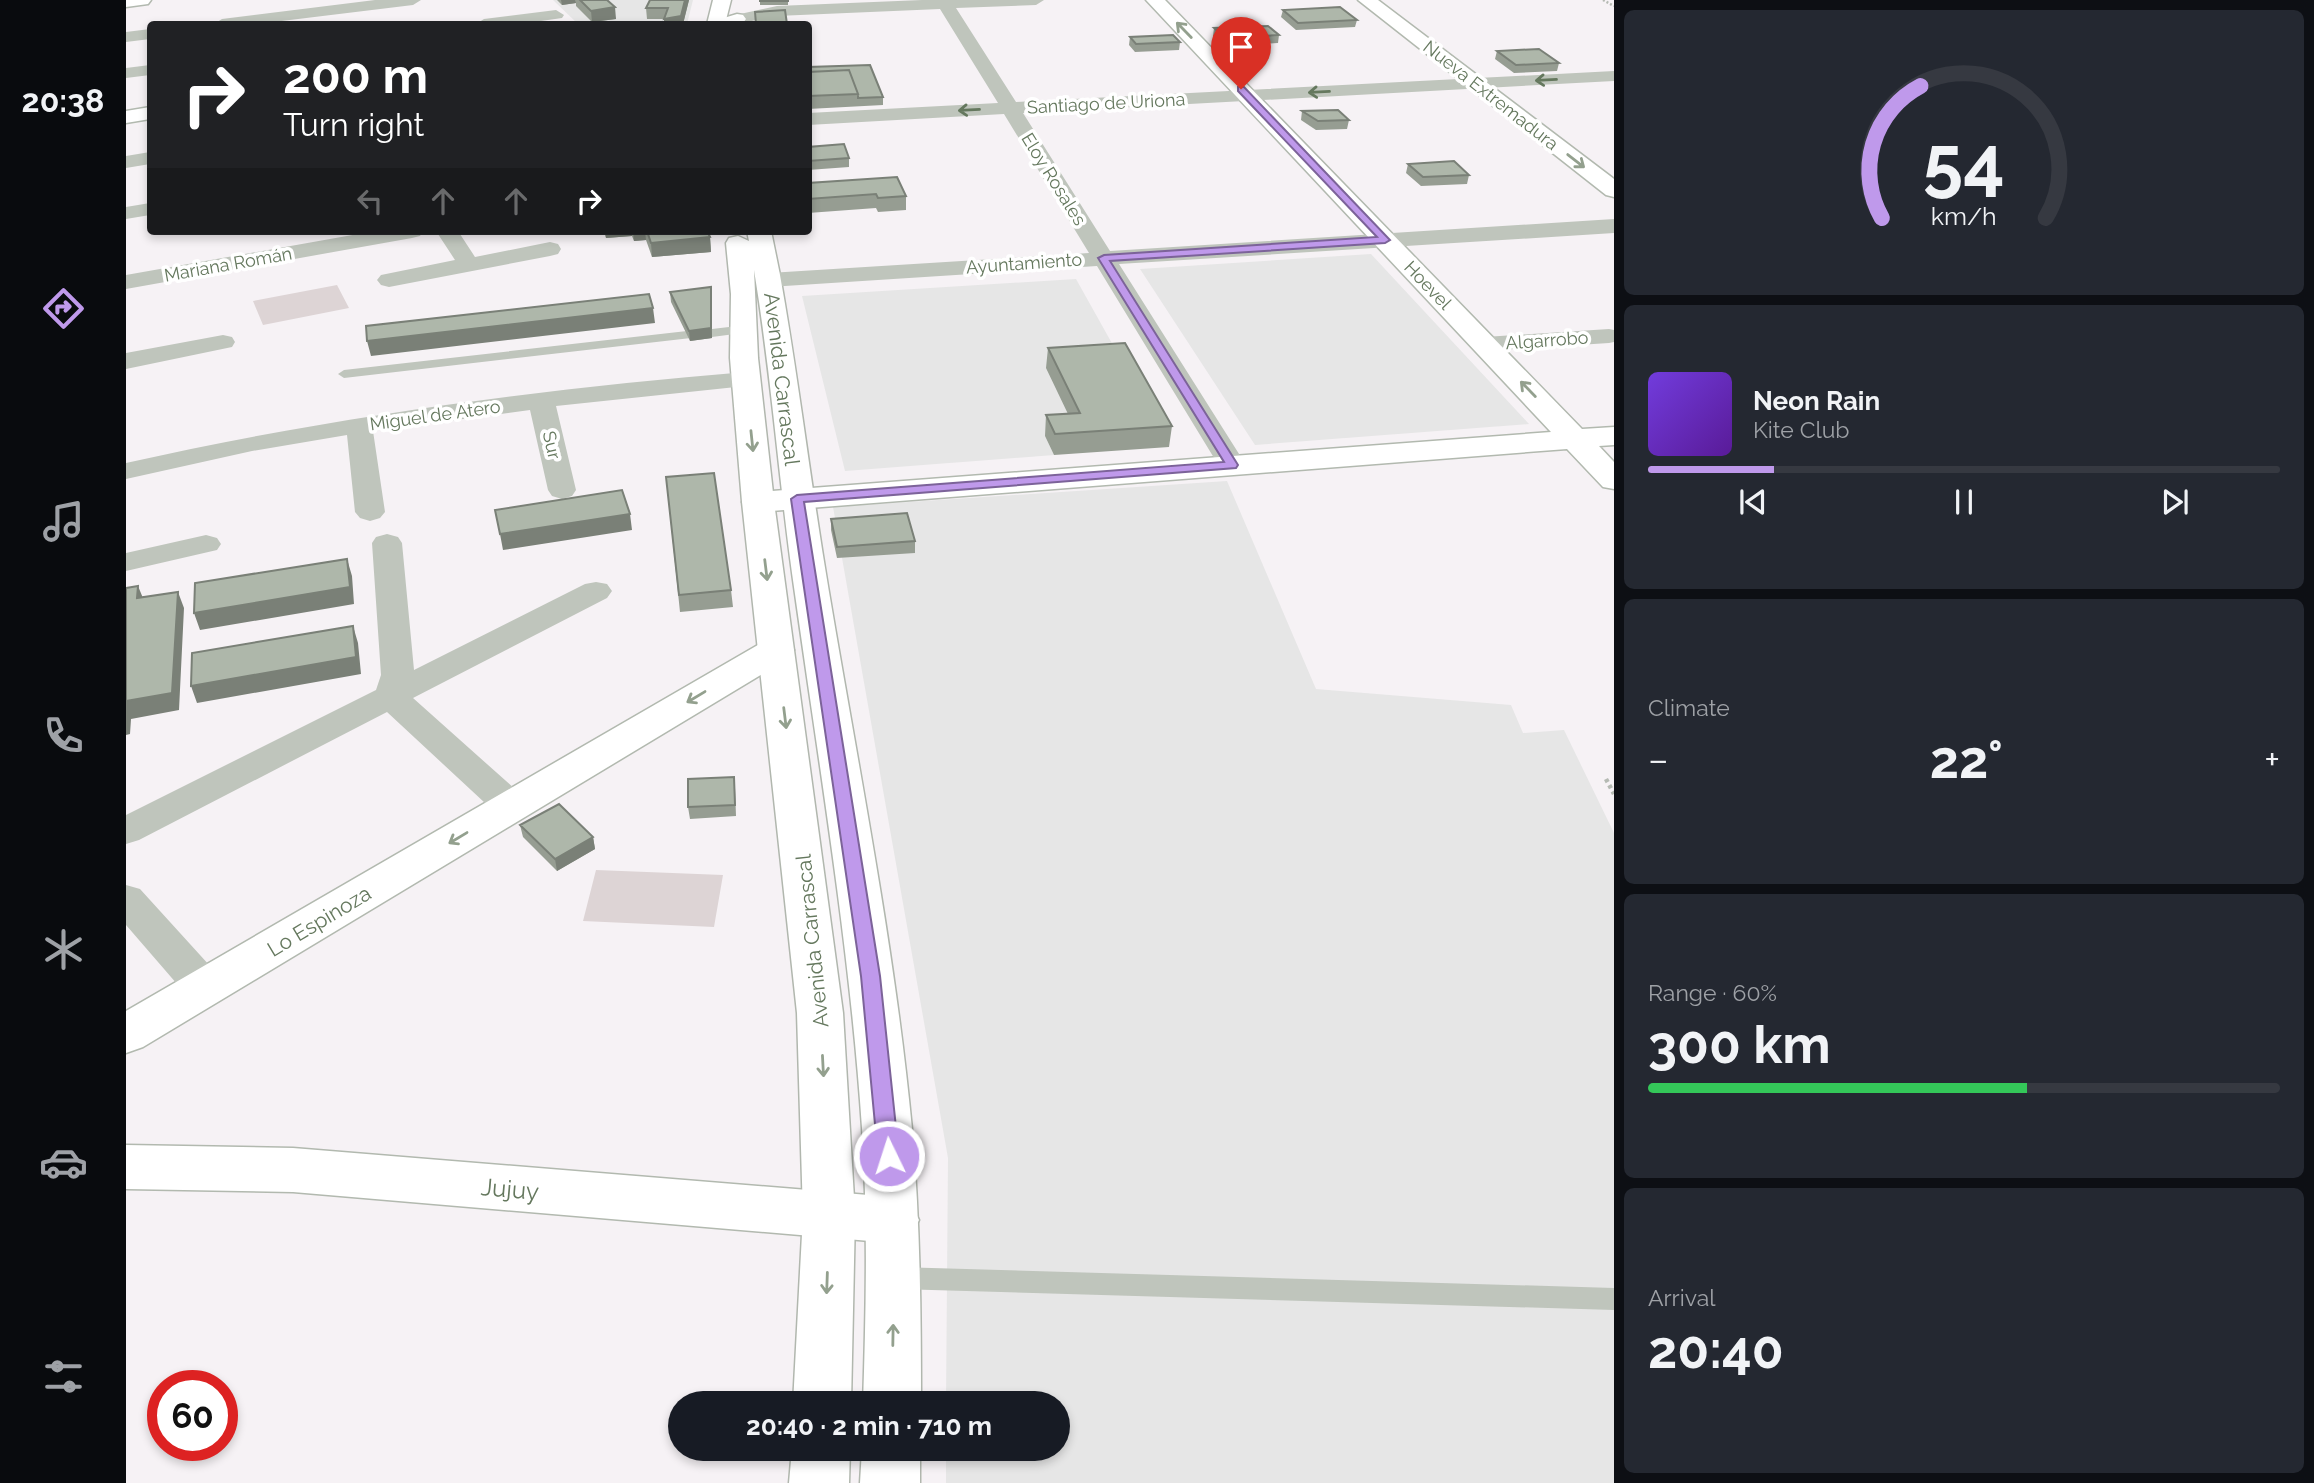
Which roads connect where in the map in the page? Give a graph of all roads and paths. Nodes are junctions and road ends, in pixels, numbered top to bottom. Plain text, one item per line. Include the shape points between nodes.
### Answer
1 (142, 0) edge
2 (413, 0) edge
3 (541, 0) edge
4 (722, 0) edge
5 (742, 0) edge
6 (1036, 0) edge
7 (1155, 0) edge
8 (1367, 0) edge
9 (1603, 0) edge
10 (126, 2) edge
11 (945, 2) edge
12 (1614, 6) edge
13 (561, 20) edge
14 (246, 21) edge
15 (542, 21) edge
16 (717, 21) edge
17 (733, 21) edge
18 (740, 21) edge
19 (147, 34) edge
20 (126, 37) edge
21 (147, 70) edge
22 (126, 73) edge
23 (1614, 76) edge
24 (1476, 84) junction
25 (1247, 96) junction
26 (1010, 108) junction
27 (147, 114) edge
28 (126, 117) edge
29 (812, 119) edge
30 (147, 158) edge
31 (126, 162) edge
32 (1614, 190) edge
33 (147, 210) edge
34 (126, 213) edge
35 (1614, 226) edge
36 (390, 235) edge
37 (450, 235) edge
38 (737, 235) edge
39 (761, 235) edge
40 (1385, 240) junction
41 (550, 248) dead end
42 (1104, 258) junction
43 (469, 264) junction
44 (389, 280) dead end
45 (769, 280) junction
46 (126, 282) edge
47 (746, 329) junction
48 (712, 333) edge
49 (687, 335) edge
50 (1609, 336) dead end
51 (223, 342) dead end
52 (1485, 344) junction
53 (126, 361) edge
54 (344, 374) dead end
55 (746, 380) junction
56 (541, 400) junction
57 (359, 425) junction
58 (1614, 436) edge
59 (1575, 439) junction
60 (1232, 465) junction
61 (126, 471) edge
62 (1614, 480) edge
63 (562, 490) dead end
64 (778, 500) junction
65 (370, 512) dead end
66 (387, 542) dead end
67 (206, 544) dead end
68 (126, 562) edge
69 (596, 591) dead end
70 (776, 650) junction
71 (390, 696) junction
72 (1606, 779) dead end
73 (1614, 794) edge
74 (512, 807) junction
75 (126, 831) edge
76 (126, 899) edge
77 (205, 988) junction
78 (126, 1034) edge
79 (126, 1167) edge
80 (829, 1215) junction
81 (893, 1220) junction
82 (894, 1278) junction
83 (1614, 1299) edge
84 (822, 1391) edge
85 (892, 1391) edge
86 (820, 1461) edge
87 (891, 1461) edge
88 (819, 1483) edge
89 (890, 1483) edge

1 - 10 main road
2 - 14 street
3 - 13 street
4 - 16 main road
5 - 17 main road
6 - 11 street
25 -> 7 main road, Hoevel
8 - 24 main road, Nueva Extremadura
9 - 12 path
11 - 18 street via 777,11
11 - 26 street, Eloy Rosales
13 - 15 street
19 - 20 street
21 - 22 street
23 -> 24 street, Santiago de Uriona
24 -> 25 street, Santiago de Uriona
24 -> 32 main road, Nueva Extremadura
25 - 26 street, Santiago de Uriona
25 - 40 main road, Hoevel
26 -> 29 street, Santiago de Uriona
26 - 42 street, Eloy Rosales
27 - 28 main road
30 - 31 street
33 - 34 street
35 - 40 street, Ayuntamiento
36 - 46 street, Mariana Román
37 - 43 street
38 - 47 main road, Avenida Carrascal
39 - 45 main road, Avenida Carrascal
40 - 42 street, Ayuntamiento
40 - 52 main road, Hoevel
41 - 43 street via 487,250
42 - 45 street, Ayuntamiento
42 - 60 street, Eloy Rosales
43 - 44 street
45 - 64 main road, Avenida Carrascal
47 - 48 lane
47 - 55 main road, Avenida Carrascal
49 - 54 lane
50 - 52 street, Algarrobo
51 - 53 street
59 -> 52 main road, Hoevel
55 - 56 street, Miguel de Atero
55 -> 64 main road, Avenida Carrascal
56 - 57 street, Miguel de Atero
56 - 63 street, Sur
57 - 61 street, Miguel de Atero
57 - 65 street
58 - 59 main road
59 - 60 main road
59 - 62 main road, Hoevel
60 - 64 main road
64 -> 70 main road, Avenida Carrascal
64 - 81 main road, Avenida Carrascal via 871,976
66 - 71 street via 398,675
67 - 68 street
69 - 71 street
70 -> 74 main road, Lo Espinoza
70 -> 80 main road, Avenida Carrascal via 820,1013
71 - 74 street
71 - 75 street
72 - 73 path
74 -> 77 main road, Lo Espinoza
76 - 77 street
77 - 78 main road, Lo Espinoza
79 - 80 main road, Jujuy via 293,1170
80 - 81 main road, Jujuy
80 -> 84 main road, Avenida Carrascal
81 - 82 main road, Avenida Carrascal
82 - 83 lane
85 -> 82 main road, Avenida Carrascal
86 - 88 main road
87 - 89 main road

